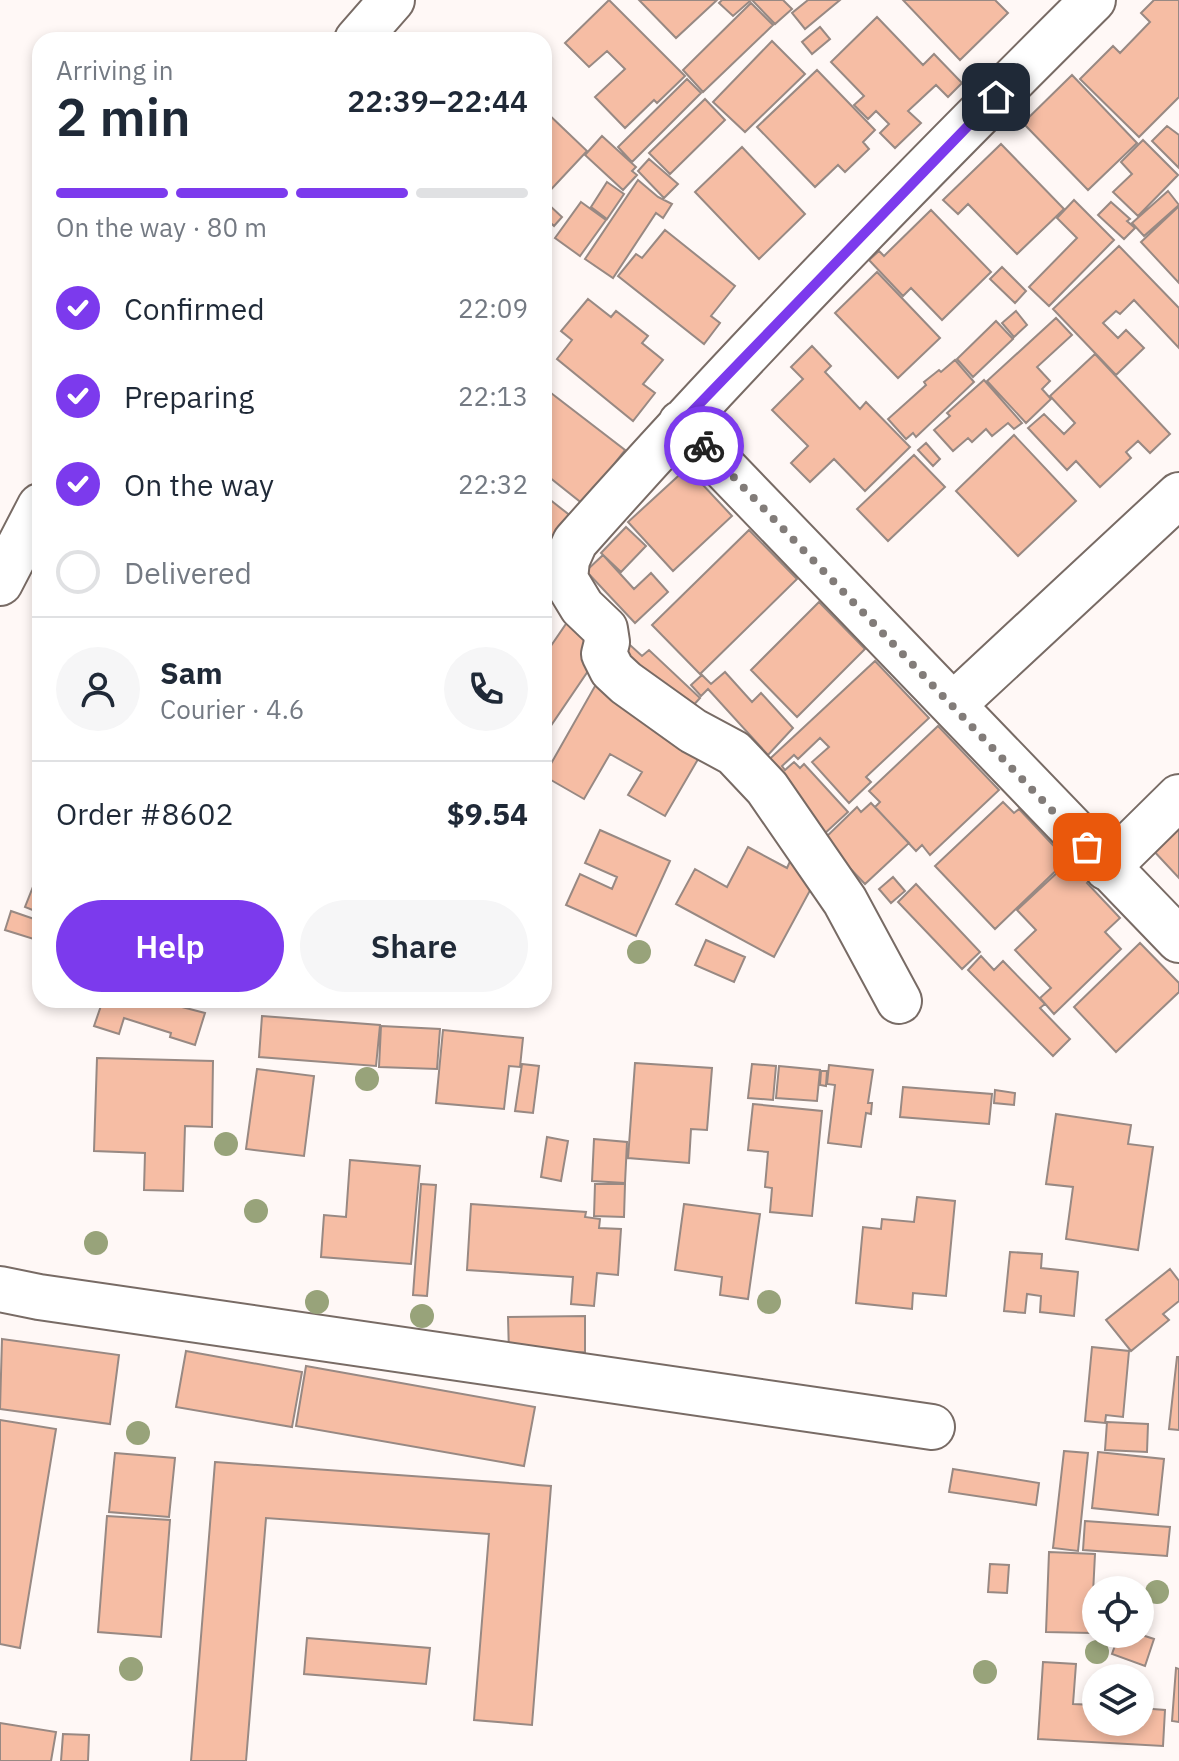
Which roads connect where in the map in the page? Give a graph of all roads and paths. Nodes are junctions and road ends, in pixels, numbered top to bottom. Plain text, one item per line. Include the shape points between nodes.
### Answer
1 (392, 0) edge
2 (1093, 0) edge
3 (364, 32) edge
4 (681, 423) junction
5 (1179, 495) edge
6 (32, 521) edge
7 (0, 583) edge
8 (953, 705) junction
9 (1179, 797) edge
10 (1107, 868) junction
11 (1179, 940) edge
12 (899, 1001) dead end
13 (0, 1289) edge
14 (932, 1427) dead end

1 - 3 street
2 - 4 street
4 - 8 street
4 - 12 street via 575,542 565,579 582,607 605,629 604,654 612,670 693,731 734,753 767,788 845,901
5 - 8 street
6 - 7 street
8 - 10 street
9 - 10 street
10 - 11 street
13 - 14 street

